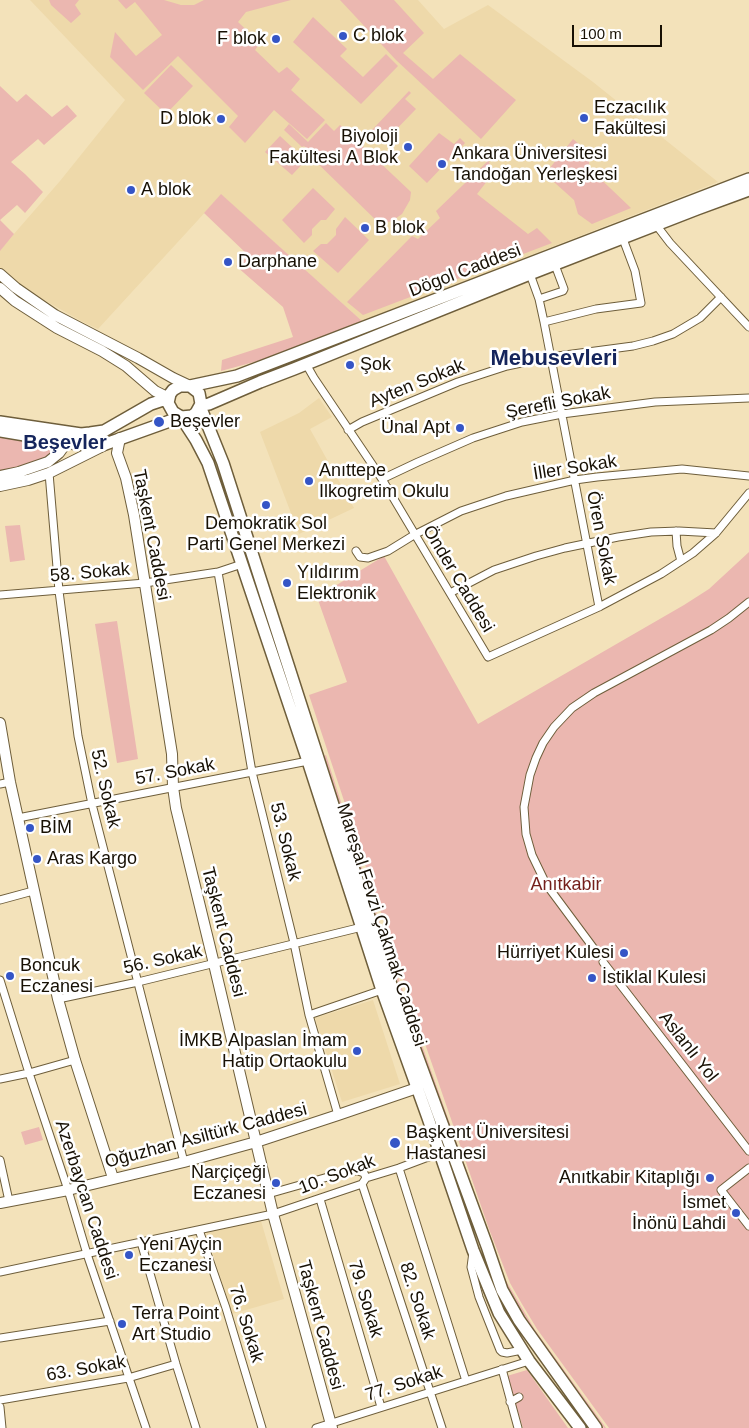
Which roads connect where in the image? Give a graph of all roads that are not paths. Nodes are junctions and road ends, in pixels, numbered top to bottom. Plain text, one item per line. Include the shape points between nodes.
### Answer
1 (749, 175) edge
2 (749, 179) edge
3 (734, 184) junction
4 (749, 190) edge
5 (657, 226) junction
6 (623, 239) junction
7 (555, 265) junction
8 (0, 274) edge
9 (530, 274) junction
10 (0, 288) edge
11 (721, 297) junction
12 (538, 299) junction
13 (544, 322) junction
14 (749, 327) edge
15 (550, 357) junction
16 (306, 364) junction
17 (190, 386) junction
18 (168, 398) junction
19 (749, 398) edge
20 (200, 406) junction
21 (562, 414) junction
22 (181, 417) junction
23 (0, 422) edge
24 (348, 430) junction
25 (0, 431) edge
26 (68, 437) junction
27 (120, 438) junction
28 (106, 445) junction
29 (49, 474) junction
30 (0, 476) edge
31 (749, 476) edge
32 (382, 479) junction
33 (575, 480) junction
34 (0, 486) edge
35 (749, 493) edge
36 (676, 531) junction
37 (716, 532) junction
38 (414, 535) junction
39 (587, 543) junction
40 (356, 551) dead end
41 (681, 561) junction
42 (242, 564) junction
43 (218, 572) junction
44 (144, 583) junction
45 (59, 591) junction
46 (450, 592) junction
47 (0, 595) edge
48 (749, 602) edge
49 (599, 607) junction
50 (0, 723) edge
51 (308, 761) junction
52 (252, 772) junction
53 (5, 783) edge
54 (173, 787) junction
55 (92, 804) junction
56 (18, 818) junction
57 (33, 891) junction
58 (0, 900) edge
59 (362, 927) junction
60 (294, 943) junction
61 (595, 950) dead end
62 (603, 962) dead end
63 (214, 964) junction
64 (0, 980) edge
65 (138, 982) junction
66 (382, 990) junction
67 (58, 1000) junction
68 (309, 1015) junction
69 (75, 1060) junction
70 (29, 1073) junction
71 (0, 1078) edge
72 (417, 1088) junction
73 (338, 1115) junction
74 (256, 1142) junction
75 (749, 1151) edge
76 (440, 1153) junction
77 (0, 1160) edge
78 (184, 1162) junction
79 (399, 1168) junction
80 (749, 1168) edge
81 (113, 1178) junction
82 (364, 1181) junction
83 (68, 1190) junction
84 (268, 1194) junction
85 (320, 1199) junction
86 (5, 1202) edge
87 (273, 1214) junction
88 (749, 1226) edge
89 (199, 1230) junction
90 (141, 1242) junction
91 (473, 1250) junction
92 (87, 1254) junction
93 (0, 1272) edge
94 (110, 1321) junction
95 (0, 1338) edge
96 (522, 1350) junction
97 (529, 1361) junction
98 (176, 1364) junction
99 (502, 1369) junction
100 (128, 1378) junction
101 (466, 1381) junction
102 (431, 1392) junction
103 (519, 1397) dead end
104 (0, 1400) edge
105 (510, 1402) junction
106 (0, 1407) edge
107 (382, 1407) junction
108 (331, 1426) edge
109 (2, 1428) edge
110 (146, 1428) edge
111 (196, 1428) edge
112 (262, 1428) edge
113 (316, 1428) edge
114 (442, 1428) edge
115 (518, 1428) edge
116 (580, 1428) edge
117 (596, 1428) edge

1 - 3 main road
2 - 3 main road, Dögol Caddesi
3 - 17 main road, Dögol Caddesi via 237,376
4 - 5 main road, Dögol Caddesi
5 - 6 main road, Dögol Caddesi
5 - 11 street
6 - 7 main road, Dögol Caddesi
6 - 13 street via 635,270 641,303 596,309
7 - 9 main road, Dögol Caddesi
7 - 12 street via 564,289
8 - 17 street via 55,315
9 - 12 street, Ören Sokak
9 - 16 main road, Dögol Caddesi
10 - 18 street via 57,328 126,366
11 - 14 street
11 - 15 street, Ayten Sokak via 700,318 674,334 633,346
12 - 13 street, Ören Sokak
13 - 15 street, Ören Sokak
15 - 21 street, Ören Sokak
15 - 24 street, Ayten Sokak via 458,382
16 - 20 main road, Dögol Caddesi
16 - 24 street, Önder Caddesi
17 - 18 main road via 176,387
17 - 20 main road via 199,393
18 - 22 main road via 170,408
18 - 26 main road via 104,431
19 - 21 street, Şerefli Sokak via 655,402
20 - 22 main road via 192,416
20 - 117 main road, Mareşal Fevzi Çakmak Caddesi via 223,463 390,982 502,1290 519,1320
21 - 32 street, Şerefli Sokak via 522,422 472,438
21 - 33 street, Ören Sokak
22 - 27 main road
22 - 42 main road, Mareşal Fevzi Çakmak Caddesi via 208,463
23 - 26 main road
24 - 32 street, Önder Caddesi
25 - 26 main road
26 - 28 main road via 84,445
26 - 30 street via 48,462
27 - 28 main road
27 - 44 street, Taşkent Caddesi via 117,453 126,478
28 - 29 street
29 - 34 street
29 - 45 street, 52. Sokak
31 - 33 street, İller Sokak via 682,469
32 - 38 street, Önder Caddesi
33 - 38 street, İller Sokak via 506,496 461,511
33 - 39 street, Ören Sokak
35 - 37 street
36 - 37 street
36 - 39 street via 642,533
36 - 41 street
37 - 41 street
38 - 40 street, İller Sokak via 388,551 368,558 360,557
38 - 46 street, Önder Caddesi
39 - 46 street via 494,570
39 - 49 street, Ören Sokak
41 - 49 street
42 - 43 street, 58. Sokak
42 - 51 main road, Mareşal Fevzi Çakmak Caddesi
43 - 44 street, 58. Sokak
43 - 52 street, 53. Sokak
44 - 45 street, 58. Sokak
44 - 54 street, Taşkent Caddesi via 172,754
45 - 47 street, 58. Sokak
45 - 55 street, 52. Sokak via 78,736
46 - 49 street, Önder Caddesi via 488,657
48 - 61 street via 711,630 572,708 560,718 536,758 524,807 532,855 546,884
50 - 53 street
51 - 52 street, 57. Sokak
51 - 59 main road, Mareşal Fevzi Çakmak Caddesi
52 - 54 street, 57. Sokak
52 - 60 street, 53. Sokak
53 - 56 street
54 - 55 street, 57. Sokak
54 - 63 street, Taşkent Caddesi
55 - 56 street, 57. Sokak
55 - 65 street, 52. Sokak
56 - 57 street
57 - 58 street
57 - 67 street
59 - 60 street, 56. Sokak
59 - 66 main road, Mareşal Fevzi Çakmak Caddesi
60 - 63 street, 56. Sokak
60 - 68 street, 53. Sokak
62 - 75 street, Aslanlı Yol
63 - 65 street, 56. Sokak
63 - 74 street, Taşkent Caddesi
64 - 70 street, Azerbaycan Caddesi
65 - 67 street, 56. Sokak
65 - 78 street, 52. Sokak
66 - 68 street
66 - 72 main road, Mareşal Fevzi Çakmak Caddesi
67 - 69 street
68 - 73 street, 53. Sokak
69 - 70 street
69 - 81 street
70 - 71 street
70 - 83 street, Azerbaycan Caddesi
72 - 73 street, Oğuzhan Asiltürk Caddesi
72 - 76 main road, Mareşal Fevzi Çakmak Caddesi
73 - 74 street, Oğuzhan Asiltürk Caddesi
74 - 78 street, Oğuzhan Asiltürk Caddesi
74 - 84 street, Taşkent Caddesi
76 - 79 street, 10. Sokak
76 - 91 main road, Mareşal Fevzi Çakmak Caddesi
77 - 86 street
78 - 81 street, Oğuzhan Asiltürk Caddesi
79 - 82 street, 10. Sokak
79 - 101 street
80 - 88 street via 721,1190
81 - 83 street, Oğuzhan Asiltürk Caddesi
82 - 84 street via 364,1173 349,1171
82 - 85 street, 10. Sokak
82 - 102 street, 82. Sokak
83 - 86 street, Oğuzhan Asiltürk Caddesi
83 - 92 street, Azerbaycan Caddesi
84 - 87 street, Taşkent Caddesi
85 - 87 street, 10. Sokak
85 - 107 street, 79. Sokak
87 - 89 street, 10. Sokak
87 - 108 street, Taşkent Caddesi
89 - 90 street, 10. Sokak
89 - 112 street, 76. Sokak
90 - 92 street, 10. Sokak
90 - 98 street
91 - 96 main road, Mareşal Fevzi Çakmak Caddesi via 499,1313
91 - 96 street via 470,1267 500,1350 508,1353
92 - 93 street, 10. Sokak
92 - 94 street, Azerbaycan Caddesi
94 - 95 street
94 - 100 street, Azerbaycan Caddesi
96 - 97 main road, Mareşal Fevzi Çakmak Caddesi
97 - 99 street, 77. Sokak
97 - 116 main road, Mareşal Fevzi Çakmak Caddesi
98 - 100 street, 63. Sokak
98 - 111 street
99 - 101 street, 77. Sokak
99 - 105 street
100 - 104 street, 63. Sokak
100 - 110 street, Azerbaycan Caddesi
101 - 102 street, 77. Sokak
102 - 107 street, 77. Sokak
102 - 114 street, 82. Sokak
103 - 105 street
105 - 115 street
106 - 109 street
107 - 108 street, 77. Sokak
108 - 113 street, 77. Sokak

